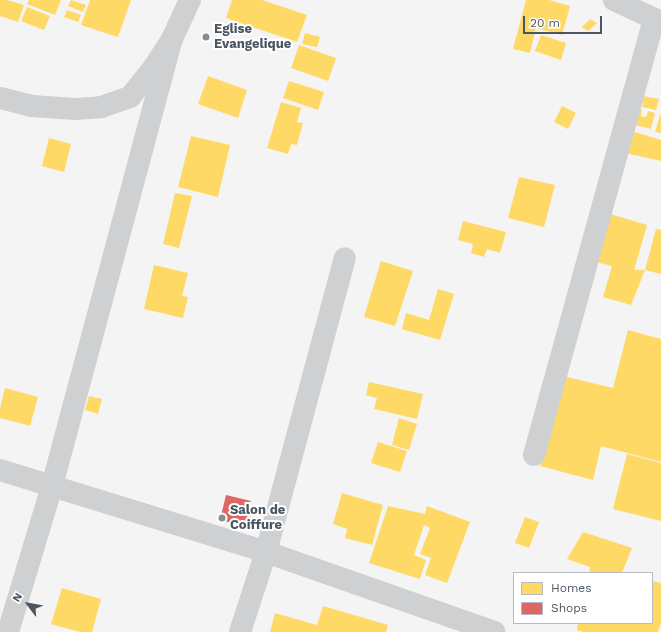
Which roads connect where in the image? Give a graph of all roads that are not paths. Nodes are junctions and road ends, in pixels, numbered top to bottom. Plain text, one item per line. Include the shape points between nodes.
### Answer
1 (190, 0) edge
2 (618, 0) edge
3 (657, 21) edge
4 (172, 39) junction
5 (0, 98) edge
6 (345, 258) dead end
7 (534, 455) dead end
8 (0, 470) edge
9 (52, 486) junction
10 (266, 552) junction
11 (8, 632) edge
12 (240, 632) edge
13 (492, 632) edge

1 - 4 street
2 - 3 street
3 - 7 street
4 - 5 street via 130,97 101,107 75,109 32,106
4 - 9 street
6 - 10 street
8 - 9 street
9 - 10 street
9 - 11 street
10 - 12 street
10 - 13 street

